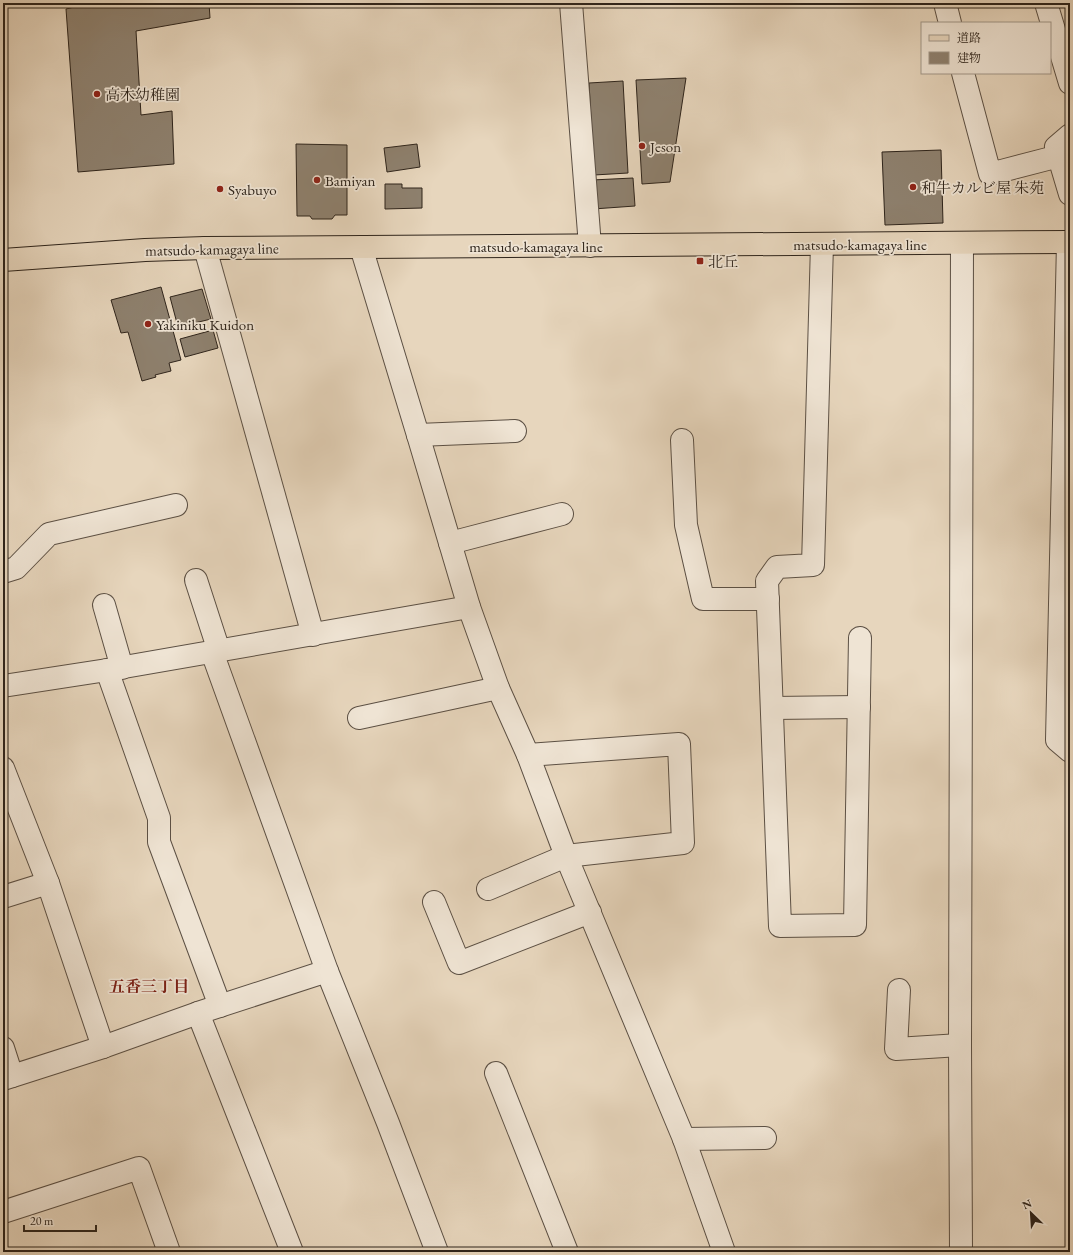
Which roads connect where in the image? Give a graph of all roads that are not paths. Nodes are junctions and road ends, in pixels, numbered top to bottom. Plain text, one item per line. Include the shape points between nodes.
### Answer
1 (944, 3) edge
2 (1046, 3) edge
3 (573, 6) edge
4 (950, 22) edge
5 (963, 74) edge
6 (1070, 83) edge
7 (1070, 135) edge
8 (1059, 156) junction
9 (1070, 194) edge
10 (1069, 242) edge
11 (962, 243) junction
12 (822, 244) junction
13 (590, 246) junction
14 (361, 247) junction
15 (205, 248) junction
16 (3, 260) edge
17 (515, 431) dead end
18 (418, 435) junction
19 (682, 440) dead end
20 (176, 505) dead end
21 (562, 514) dead end
22 (450, 542) junction
23 (3, 572) edge
24 (196, 580) dead end
25 (768, 598) junction
26 (104, 605) dead end
27 (469, 607) junction
28 (313, 635) junction
29 (860, 638) dead end
30 (216, 652) junction
31 (114, 669) junction
32 (3, 686) edge
33 (498, 688) junction
34 (859, 707) junction
35 (772, 708) junction
36 (359, 718) dead end
37 (1070, 751) edge
38 (528, 755) junction
39 (3, 768) edge
40 (566, 856) junction
41 (48, 883) junction
42 (488, 889) dead end
43 (3, 897) edge
44 (434, 902) dead end
45 (590, 912) junction
46 (327, 972) junction
47 (899, 990) dead end
48 (220, 1006) junction
49 (198, 1013) junction
50 (960, 1045) junction
51 (103, 1047) junction
52 (3, 1048) edge
53 (496, 1074) dead end
54 (7, 1078) edge
55 (765, 1138) dead end
56 (684, 1139) junction
57 (3, 1212) edge
58 (169, 1252) edge
59 (292, 1252) edge
60 (436, 1252) edge
61 (567, 1252) edge
62 (724, 1252) edge
63 (961, 1252) edge

1 - 4 street
2 - 6 street
3 - 13 street
5 - 8 street via 990,174
7 - 8 street via 1056,147
8 - 9 street
10 - 11 main road, matsudo-kamagaya line
10 - 37 street via 1057,740
11 - 12 main road, matsudo-kamagaya line
11 - 50 street
12 - 13 main road, matsudo-kamagaya line
12 - 25 street via 813,565 777,567 767,581
13 - 14 main road, matsudo-kamagaya line
14 - 15 main road, matsudo-kamagaya line
14 - 18 street
15 - 16 main road, matsudo-kamagaya line
15 - 28 street
17 - 18 street
18 - 22 street
19 - 25 street via 686,525 703,599
20 - 23 street via 49,534 16,568
21 - 22 street
22 - 27 street
24 - 30 street
25 - 35 street
26 - 31 street
27 - 28 street
27 - 33 street
28 - 30 street
29 - 34 street
30 - 31 street
30 - 46 street
31 - 32 street
31 - 48 street via 159,818 159,842
33 - 36 street
33 - 38 street
34 - 35 street
34 - 35 street via 855,924 780,926
38 - 40 street
38 - 40 street via 679,744 683,843
39 - 41 street
40 - 42 street
40 - 45 street
41 - 43 street
41 - 51 street
44 - 45 street via 459,963
45 - 56 street
46 - 48 street
46 - 60 street via 388,1123
47 - 50 street via 896,1049
48 - 49 street
49 - 51 street
49 - 59 street
50 - 63 street
51 - 54 street
52 - 54 street
53 - 61 street
55 - 56 street
56 - 62 street
57 - 58 street via 139,1168

